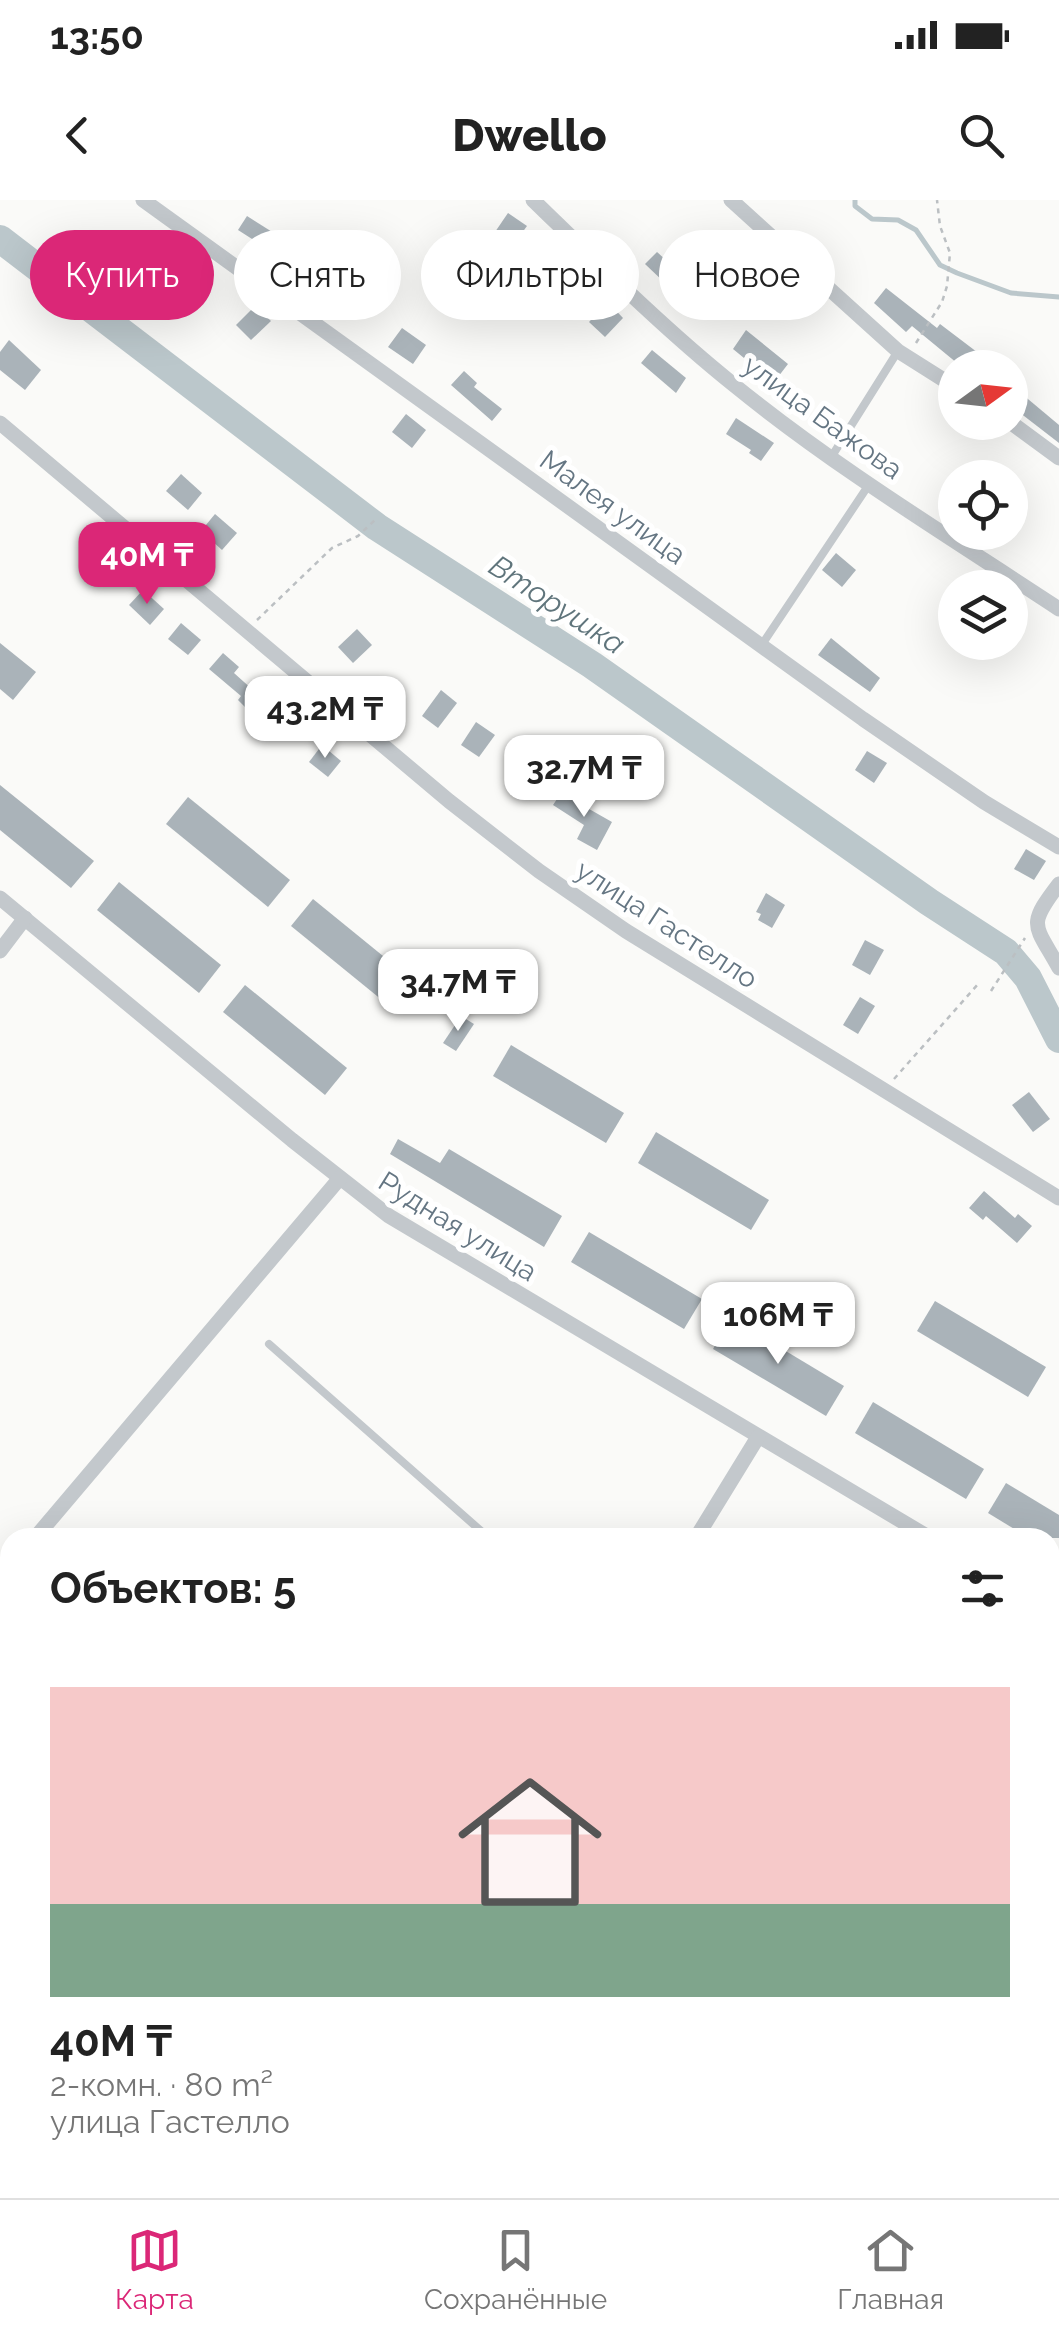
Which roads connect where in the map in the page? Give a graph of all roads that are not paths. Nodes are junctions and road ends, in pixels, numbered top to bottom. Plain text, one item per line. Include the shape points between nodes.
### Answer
1 (142, 200) edge
2 (533, 200) edge
3 (731, 200) edge
4 (903, 354) junction
5 (938, 376) edge
6 (0, 423) edge
7 (1028, 435) edge
8 (832, 456) junction
9 (1059, 458) edge
10 (870, 483) junction
11 (1059, 609) edge
12 (761, 646) junction
13 (1059, 847) edge
14 (1059, 884) edge
15 (0, 898) edge
16 (25, 918) junction
17 (0, 951) edge
18 (1059, 968) edge
19 (340, 1178) junction
20 (1059, 1198) edge
21 (270, 1344) dead end
22 (758, 1437) junction
23 (43, 1528) edge
24 (478, 1528) edge
25 (702, 1528) edge
26 (913, 1528) edge

1 - 12 street, Малея улица
2 - 8 street, улица Бажова via 734,386
3 - 4 street
4 - 5 street
4 - 8 lane
6 - 20 street, улица Гастелло via 539,871
7 - 9 street
8 - 10 street, улица Бажова
10 - 11 street, улица Бажова
10 - 12 lane
12 - 13 street, Малея улица
14 - 18 street via 1036,925
15 - 16 street, Рудная улица
16 - 17 street
16 - 19 street, Рудная улица
19 - 22 street, Рудная улица via 389,1216
19 - 23 street
21 - 24 lane
22 - 25 street
22 - 26 street, Рудная улица

